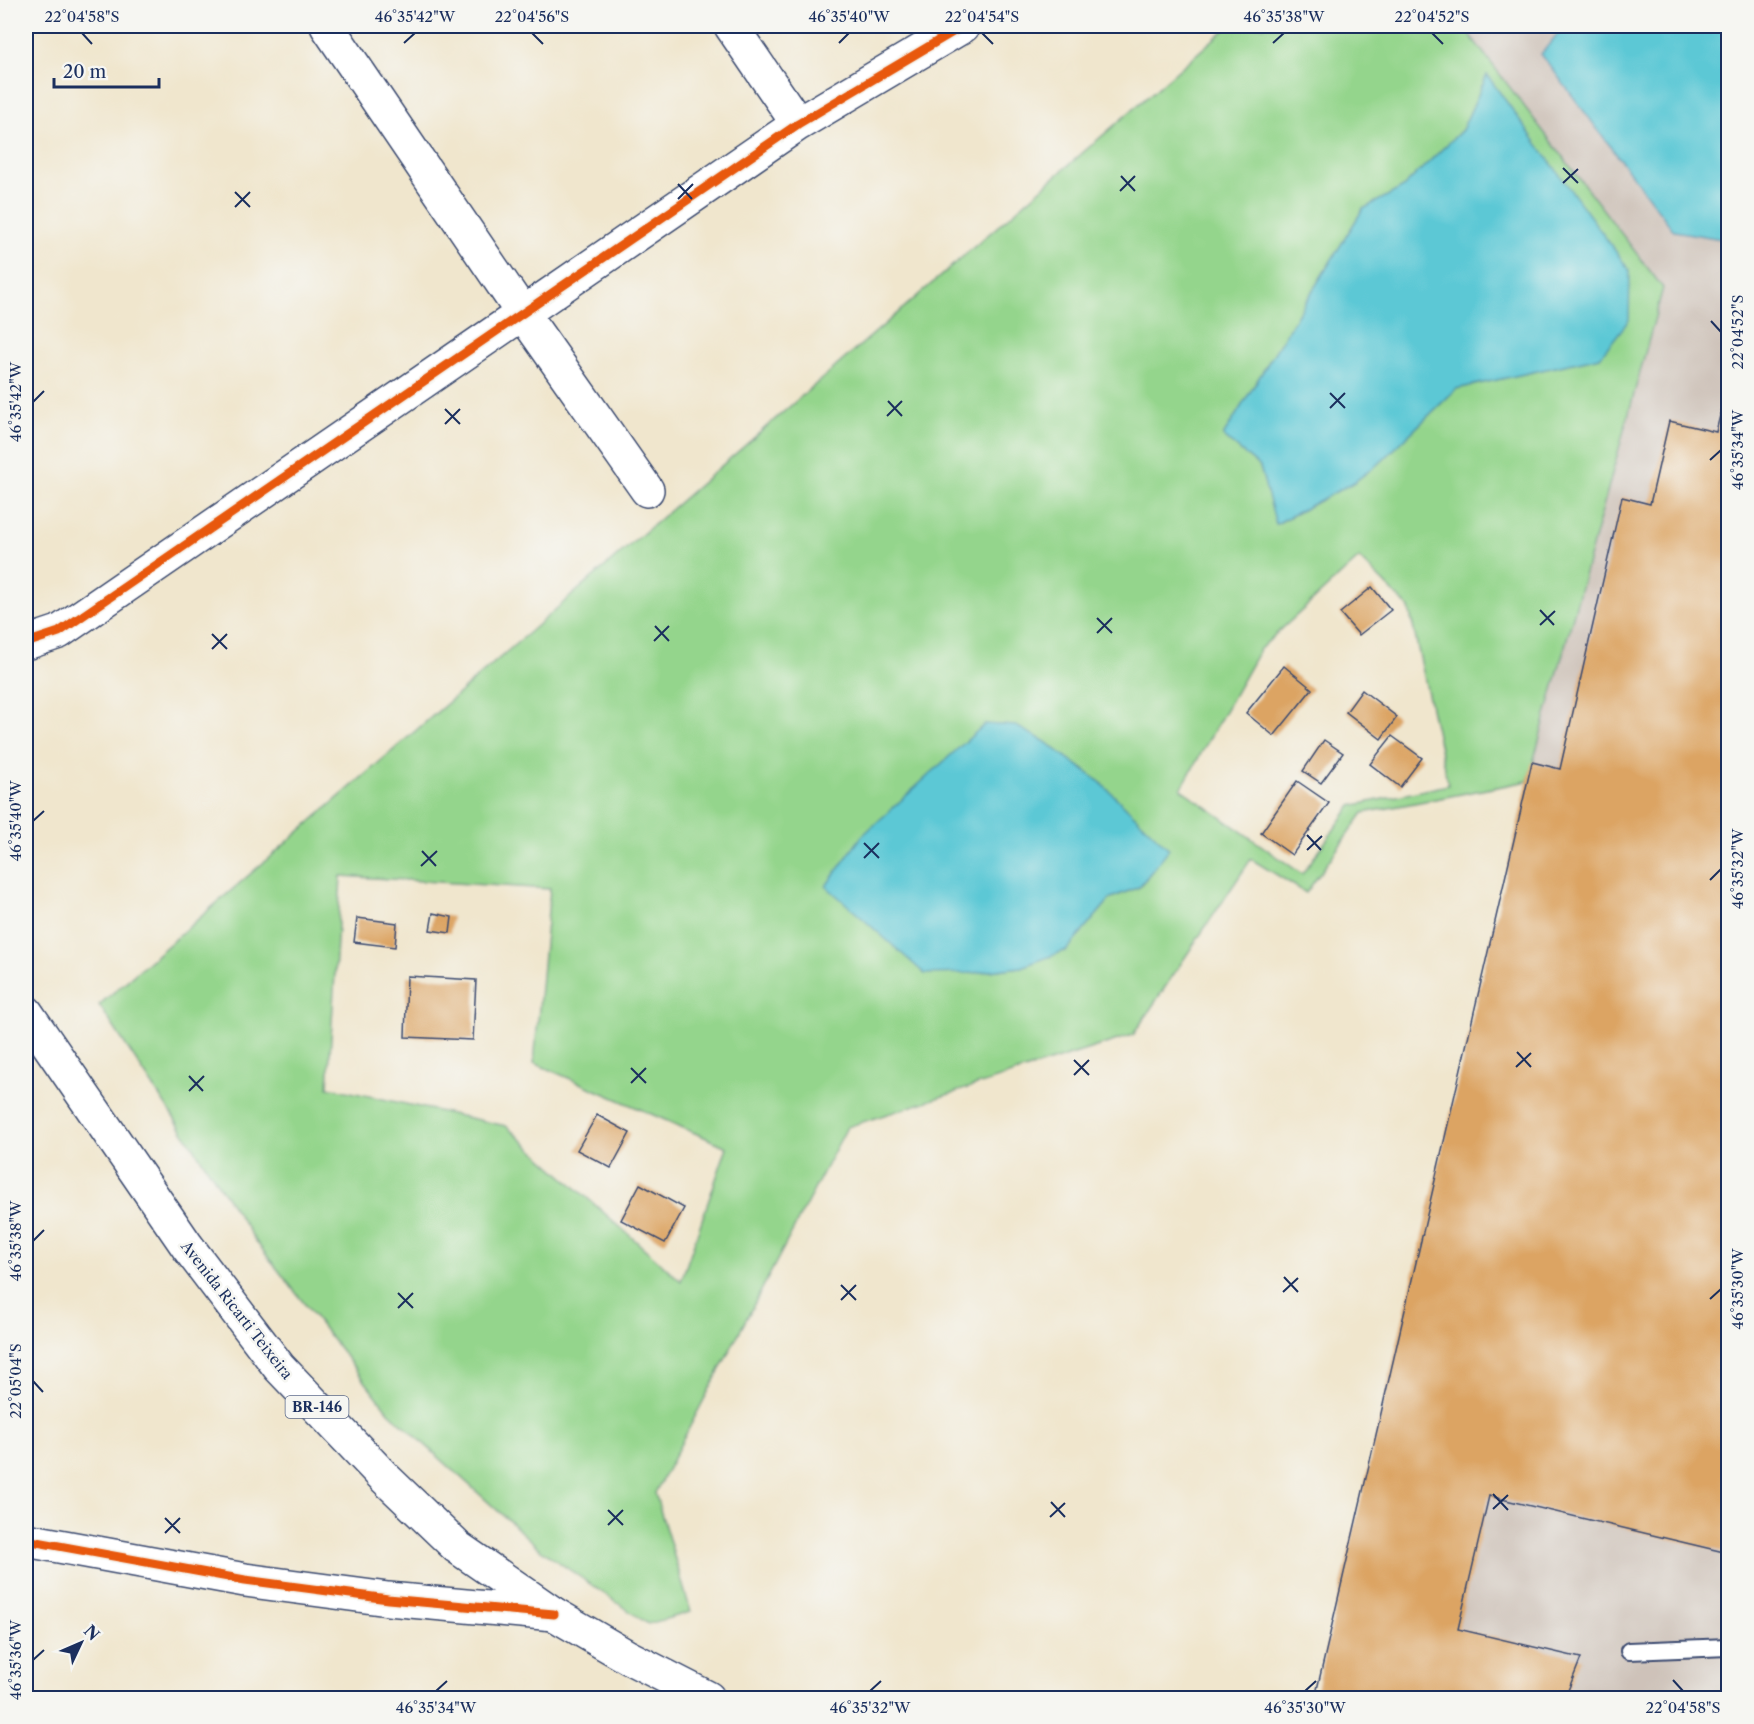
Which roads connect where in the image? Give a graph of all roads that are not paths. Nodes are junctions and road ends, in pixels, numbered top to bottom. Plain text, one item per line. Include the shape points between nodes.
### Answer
1 (327, 26) edge
2 (731, 26) edge
3 (963, 26) edge
4 (798, 124) junction
5 (523, 314) junction
6 (647, 490) dead end
7 (26, 642) edge
8 (26, 1012) edge
9 (26, 1540) edge
10 (554, 1614) junction
11 (1728, 1647) edge
12 (1629, 1652) dead end
13 (708, 1698) edge

1 - 5 street
2 - 4 street
3 - 4 street
4 - 5 street
5 - 6 street
5 - 7 street via 59,632
8 - 10 street, Avenida Ricarti Teixeira / BR-146 via 187,1246 279,1366 457,1547
9 - 10 street via 245,1580 388,1599
10 - 13 street, Avenida Ricarti Teixeira / BR-146
11 - 12 lane

